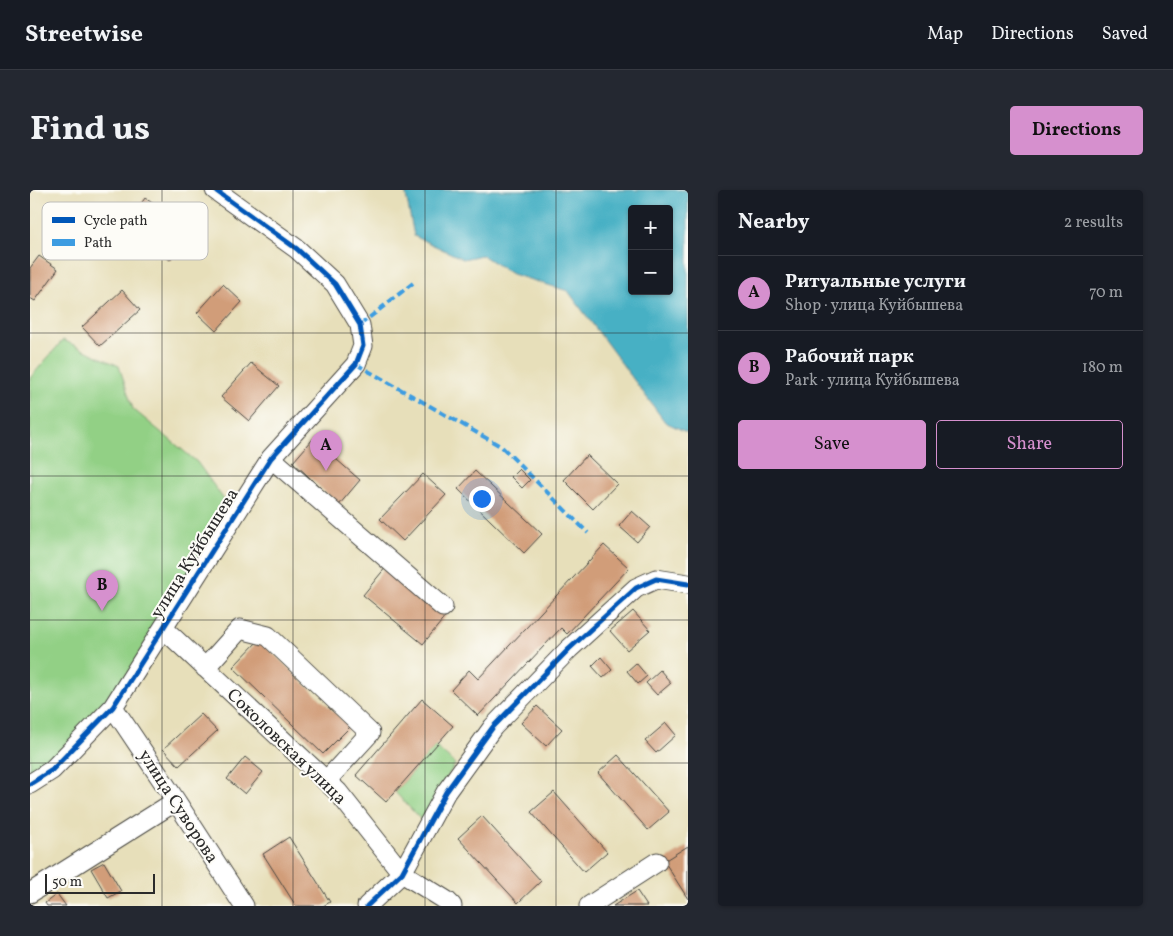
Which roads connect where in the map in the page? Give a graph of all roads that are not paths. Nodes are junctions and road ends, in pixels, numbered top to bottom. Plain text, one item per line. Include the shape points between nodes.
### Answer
1 (215, 190) edge
2 (271, 458) junction
3 (688, 584) edge
4 (443, 607) dead end
5 (163, 628) junction
6 (205, 668) junction
7 (113, 707) junction
8 (326, 781) junction
9 (30, 784) edge
10 (176, 801) junction
11 (657, 862) dead end
12 (402, 873) junction
13 (30, 893) edge
14 (244, 906) edge
15 (367, 906) edge
16 (452, 906) edge
17 (590, 906) edge

1 - 2 street, улица Куйбышева via 297,249 329,278 360,325 363,346 356,364
2 - 4 street
2 - 5 street, улица Куйбышева
3 - 12 street via 656,580 636,588 569,649 493,727 446,792
5 - 6 street, Соколовская улица
5 - 7 street, улица Куйбышева
6 - 8 street, Соколовская улица
6 - 8 street via 240,629 268,636 370,733
7 - 9 street, улица Куйбышева via 52,770
7 - 10 street, улица Суворова
8 - 12 street, Соколовская улица
10 - 13 street
10 - 14 street, улица Суворова
11 - 17 street
12 - 15 street
12 - 16 street, Соколовская улица

